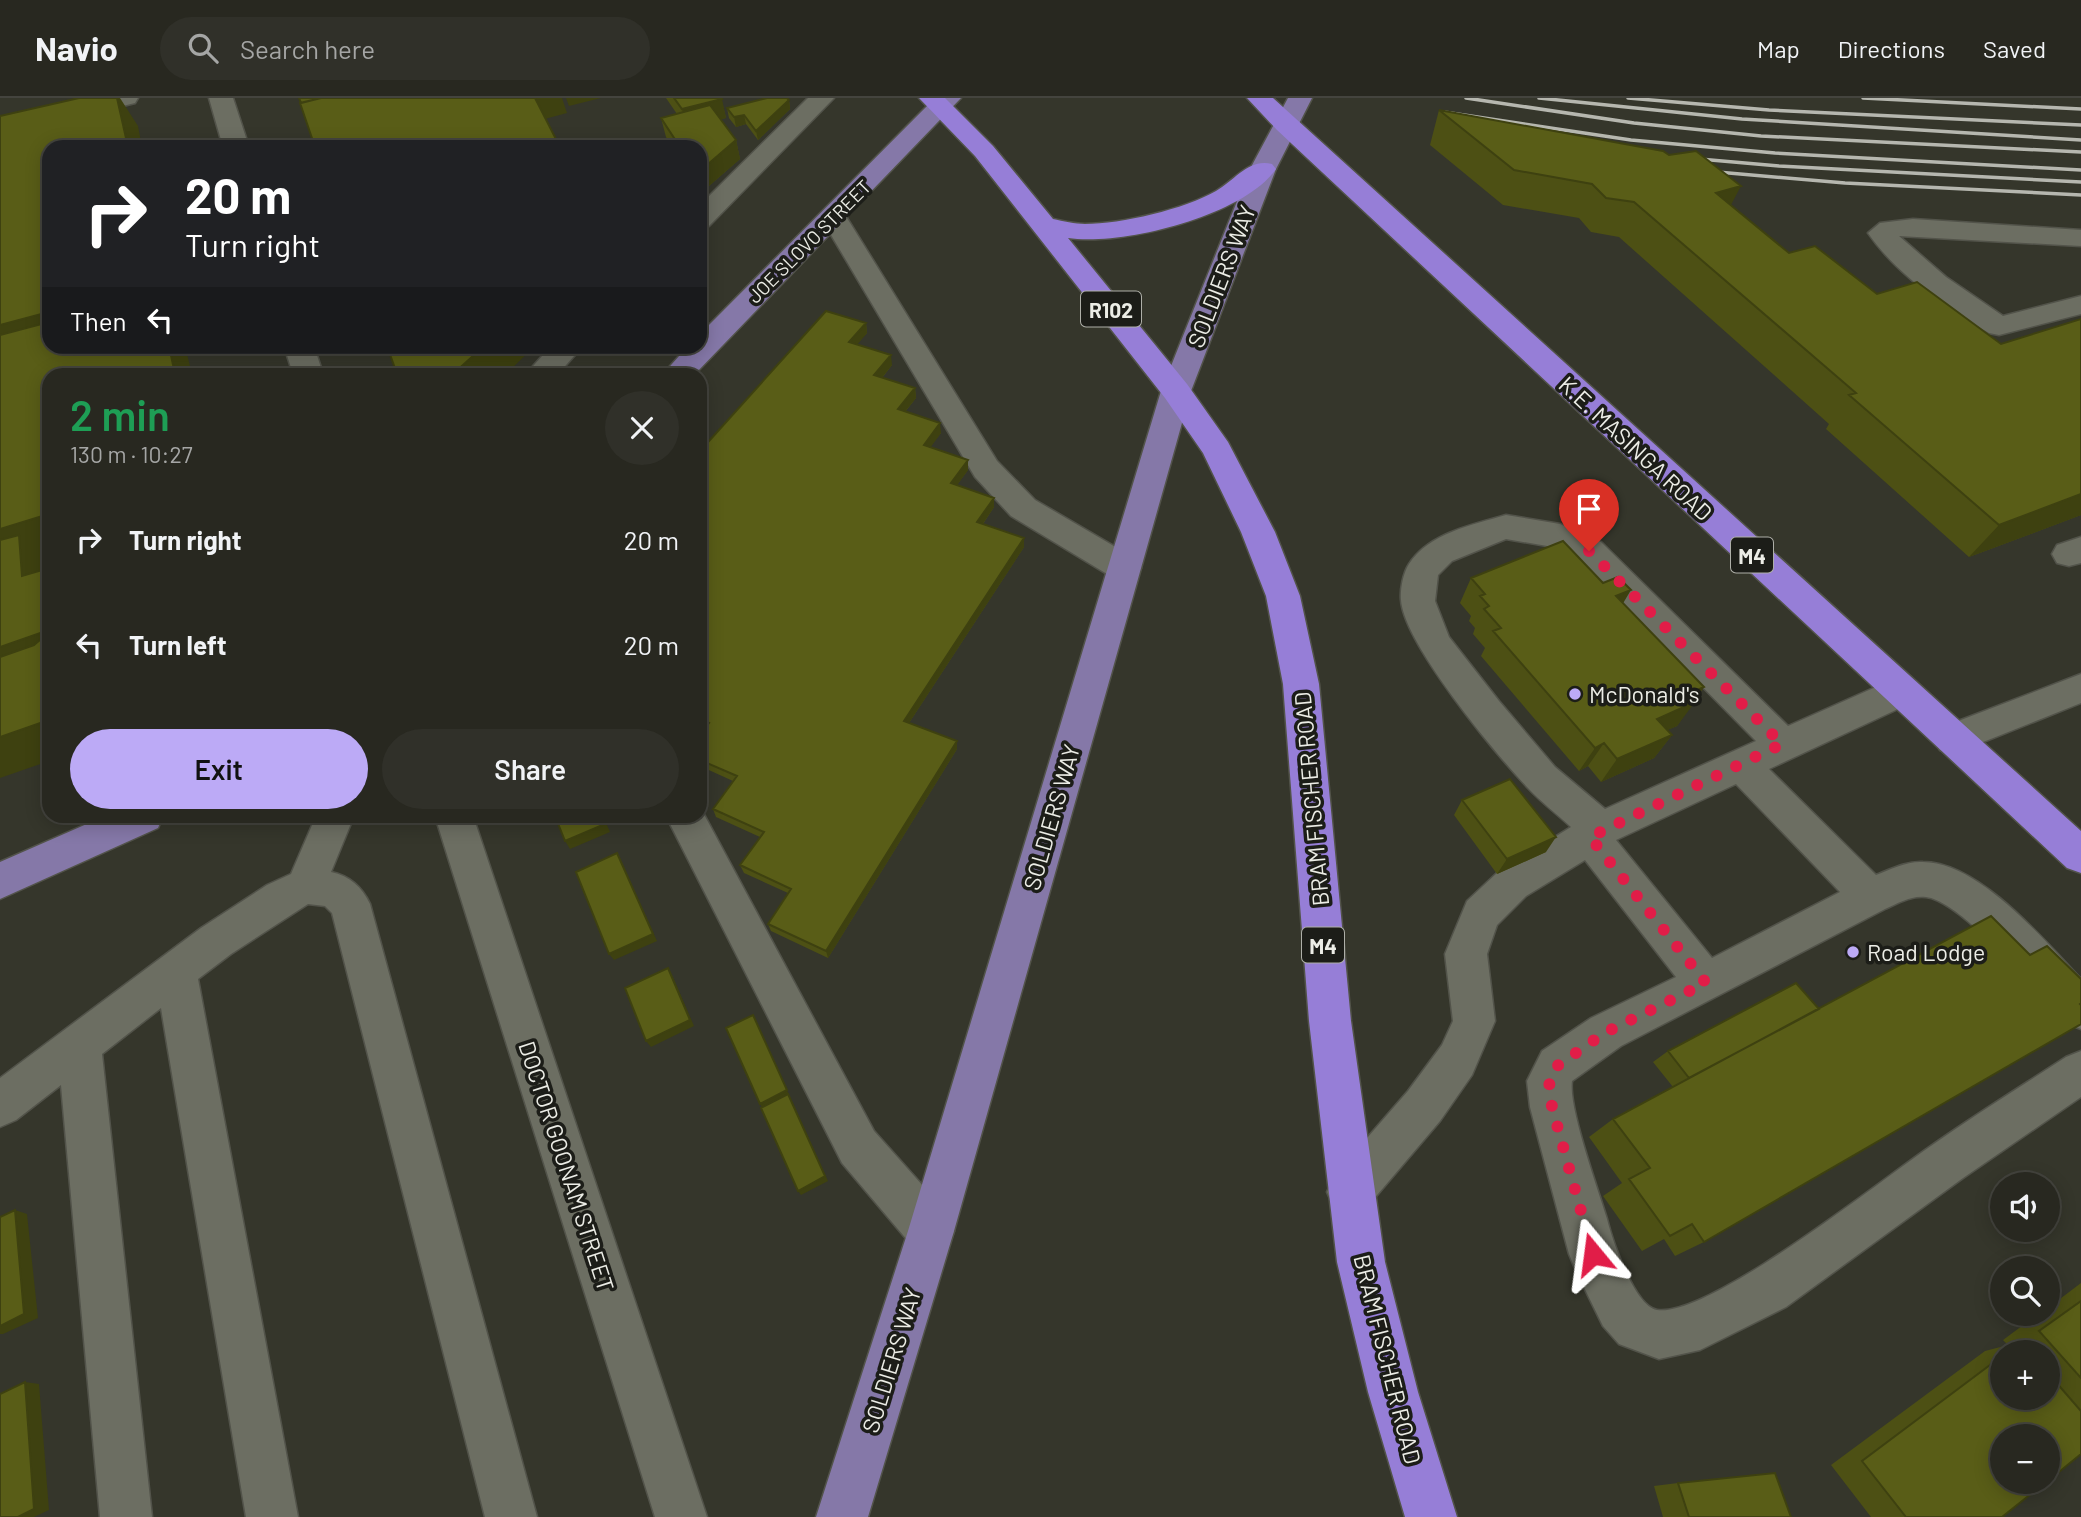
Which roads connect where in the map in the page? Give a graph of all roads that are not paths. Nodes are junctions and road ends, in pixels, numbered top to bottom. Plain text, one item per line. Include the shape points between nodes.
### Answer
1 (127, 98) edge
2 (221, 98) edge
3 (822, 98) edge
4 (1259, 98) edge
5 (1300, 98) edge
6 (939, 101) edge
7 (1286, 125) junction
8 (0, 128) edge
9 (234, 140) edge
10 (1263, 169) junction
11 (707, 213) edge
12 (834, 218) junction
13 (1045, 226) junction
14 (2081, 238) edge
15 (2081, 306) edge
16 (707, 344) edge
17 (561, 354) edge
18 (697, 354) edge
19 (547, 368) edge
20 (684, 368) edge
21 (1176, 391) junction
22 (1124, 568) junction
23 (2081, 688) edge
24 (1900, 692) junction
25 (1953, 739) junction
26 (1782, 744) junction
27 (1740, 764) junction
28 (128, 823) edge
29 (334, 823) edge
30 (456, 823) edge
31 (689, 823) edge
32 (1595, 833) junction
33 (2081, 856) edge
34 (0, 881) edge
35 (306, 886) junction
36 (1871, 896) junction
37 (176, 971) junction
38 (1706, 983) junction
39 (2081, 1009) edge
40 (79, 1045) junction
41 (2081, 1072) edge
42 (0, 1105) edge
43 (1350, 1192) junction
44 (931, 1231) junction
45 (126, 1517) edge
46 (272, 1517) edge
47 (511, 1517) edge
48 (681, 1517) edge
49 (842, 1517) edge
50 (1431, 1517) edge

1 - 8 street
2 - 9 street
3 - 11 street
4 - 7 highway, K.E. MASINGA ROAD
5 - 7 main road, SOLDIERS WAY
6 - 12 main road, JOE SLOVO STREET
6 - 13 highway, R102
7 - 10 main road, SOLDIERS WAY
7 - 24 highway, K.E. MASINGA ROAD / M4
10 - 13 highway via 1225,197 1173,219 1085,232
10 - 21 main road, SOLDIERS WAY
12 - 16 main road, JOE SLOVO STREET
12 - 22 street via 986,469 1023,508
13 - 21 highway, R102
14 - 15 street via 1913,227 1882,233 1888,244 1933,280 1999,326
17 - 19 street
18 - 20 main road, JOE SLOVO STREET
21 - 22 main road, SOLDIERS WAY
21 - 43 highway, BRAM FISCHER ROAD / M4 via 1217,450 1258,532 1283,596 1301,684 1329,1021
22 - 44 main road, SOLDIERS WAY
23 - 25 street
24 - 25 highway, K.E. MASINGA ROAD / M4
24 - 26 street
25 - 33 highway, K.E. MASINGA ROAD / M4
26 - 27 street
26 - 32 street via 1589,551 1560,536 1506,527 1440,552 1422,571 1418,601 1434,643 1542,778
27 - 32 street
27 - 36 street
28 - 34 main road
29 - 35 street
30 - 48 street, DOCTOR GOONAM STREET
31 - 44 street via 858,1147
32 - 38 street
32 - 43 street via 1512,884 1481,914 1466,954 1474,1021 1457,1060
35 - 37 street via 238,926
35 - 47 street via 335,890 350,904
36 - 38 street
36 - 39 street via 1906,880 1929,879 1955,888
37 - 40 street
37 - 46 street
38 - 41 street via 1606,1032 1557,1066 1549,1081 1552,1107 1593,1254 1620,1309 1636,1327 1659,1335 1700,1326 1769,1290
40 - 42 street
40 - 45 street
43 - 50 highway, BRAM FISCHER ROAD / M4 via 1393,1392
44 - 49 main road, SOLDIERS WAY

